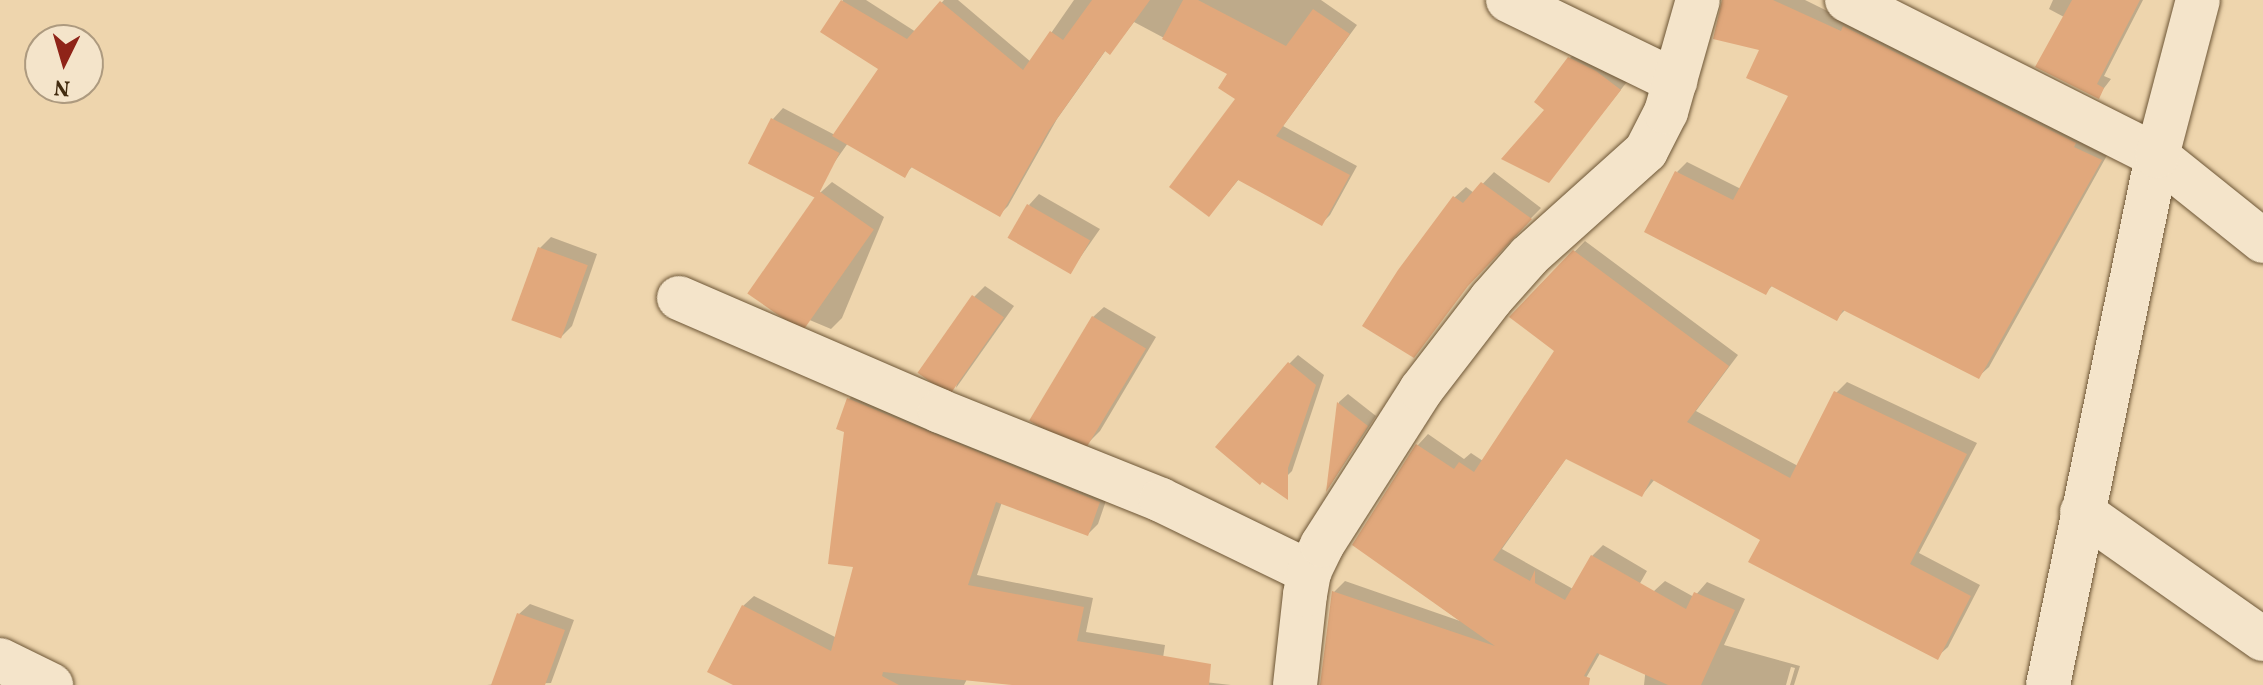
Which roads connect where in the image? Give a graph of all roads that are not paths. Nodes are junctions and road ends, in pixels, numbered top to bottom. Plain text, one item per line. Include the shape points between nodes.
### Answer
1 (1508, 0) edge
2 (1698, 0) edge
3 (1847, 0) edge
4 (2198, 0) edge
5 (1675, 81) junction
6 (2157, 156) junction
7 (2263, 241) edge
8 (679, 298) dead end
9 (2082, 512) junction
10 (1309, 572) junction
11 (2263, 639) edge
12 (0, 660) edge
13 (51, 685) edge
14 (1295, 685) edge
15 (2048, 685) edge

1 - 5 street
2 - 5 street
3 - 6 street
4 - 6 street
5 - 10 street via 1646,151 1529,256 1421,390 1362,477
6 - 7 street
6 - 9 street
8 - 10 street via 1161,500
9 - 11 street
9 - 15 street
10 - 14 street
12 - 13 street

